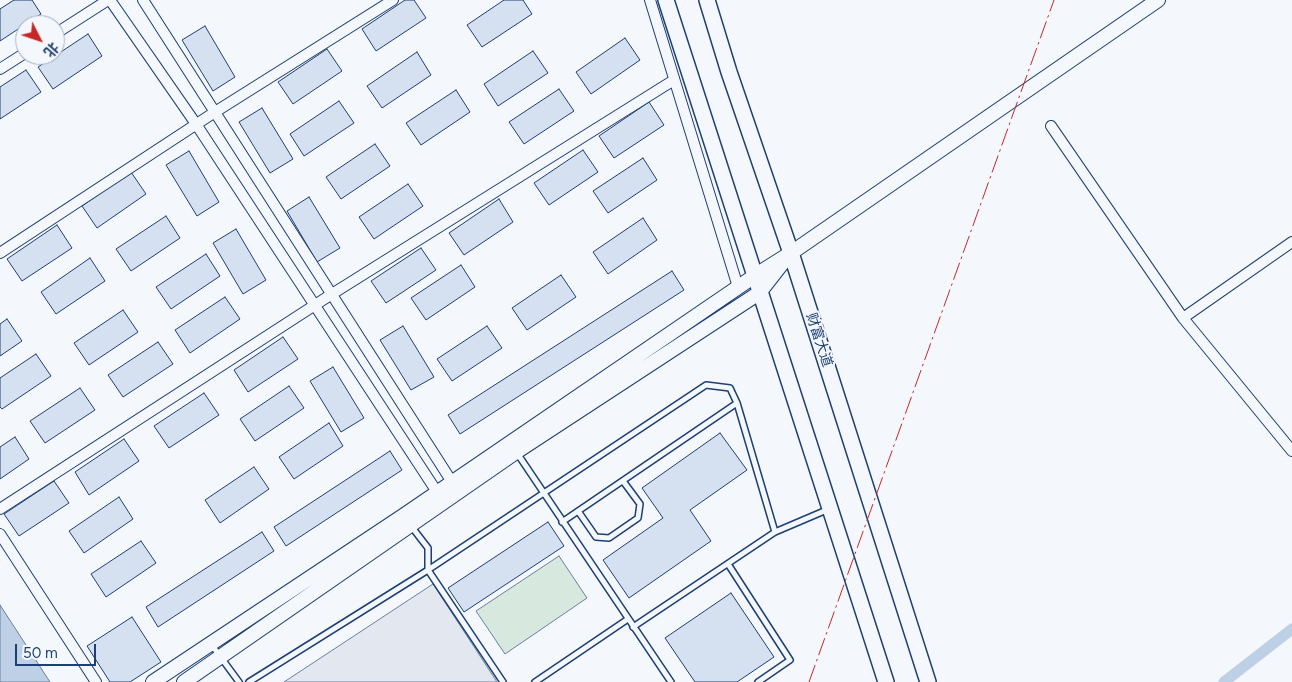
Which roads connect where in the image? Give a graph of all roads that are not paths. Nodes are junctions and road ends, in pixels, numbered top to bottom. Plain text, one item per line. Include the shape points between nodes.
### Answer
1 (109, 0) edge
2 (143, 0) edge
3 (393, 0) edge
4 (650, 0) edge
5 (666, 0) edge
6 (707, 0) edge
7 (1158, 0) edge
8 (65, 28) edge
9 (15, 59) edge
10 (0, 69) edge
11 (674, 80) junction
12 (215, 112) junction
13 (196, 124) junction
14 (1051, 126) dead end
15 (1292, 242) edge
16 (0, 253) edge
17 (791, 253) junction
18 (756, 275) junction
19 (738, 287) junction
20 (760, 293) junction
21 (332, 294) junction
22 (315, 305) junction
23 (1183, 318) junction
24 (737, 403) junction
25 (513, 447) junction
26 (1292, 451) edge
27 (623, 481) junction
28 (452, 482) junction
29 (437, 492) junction
30 (543, 493) junction
31 (0, 509) edge
32 (830, 509) junction
33 (578, 511) junction
34 (407, 520) junction
35 (562, 522) junction
36 (775, 532) junction
37 (0, 534) edge
38 (728, 564) junction
39 (428, 570) junction
40 (628, 618) junction
41 (633, 626) junction
42 (211, 643) junction
43 (221, 657) junction
44 (96, 682) edge
45 (153, 682) edge
46 (184, 682) edge
47 (239, 682) edge
48 (249, 682) edge
49 (503, 682) edge
50 (536, 682) edge
51 (671, 682) edge
52 (758, 682) edge
53 (886, 682) edge
54 (928, 682) edge

1 - 8 street
1 - 13 street
2 - 12 street
3 - 12 street
4 - 11 street
5 - 18 main road
6 - 17 main road, 财富大道
7 - 17 main road
9 - 10 street
11 - 19 street
11 - 21 street
12 - 13 street
12 - 21 street
13 - 16 street
13 - 22 street
14 - 23 street
15 - 23 street
17 - 18 main road
17 - 20 main road
17 - 54 main road, 财富大道
18 - 19 main road
18 - 20 main road
19 - 25 main road
20 - 25 main road
20 - 32 main road
21 - 22 street
21 - 28 street
22 - 29 street
22 - 31 street
23 - 26 street
24 - 27 lane
24 - 30 lane via 730,388 706,385
24 - 36 lane
25 - 28 main road
25 - 30 lane
25 - 34 main road
27 - 33 lane
27 - 33 lane via 640,504 638,518 609,538 596,537
28 - 29 main road
29 - 34 main road
30 - 35 lane
30 - 39 lane
32 - 36 lane
32 - 53 main road
33 - 35 lane
34 - 39 lane via 428,548
34 - 42 main road
34 - 43 main road
35 - 40 lane
36 - 38 lane
37 - 44 street
38 - 41 lane
38 - 52 lane via 790,660
39 - 48 lane
39 - 49 lane
40 - 41 lane
40 - 50 lane
41 - 51 lane
42 - 43 lane
42 - 45 main road
43 - 46 main road
43 - 47 lane

